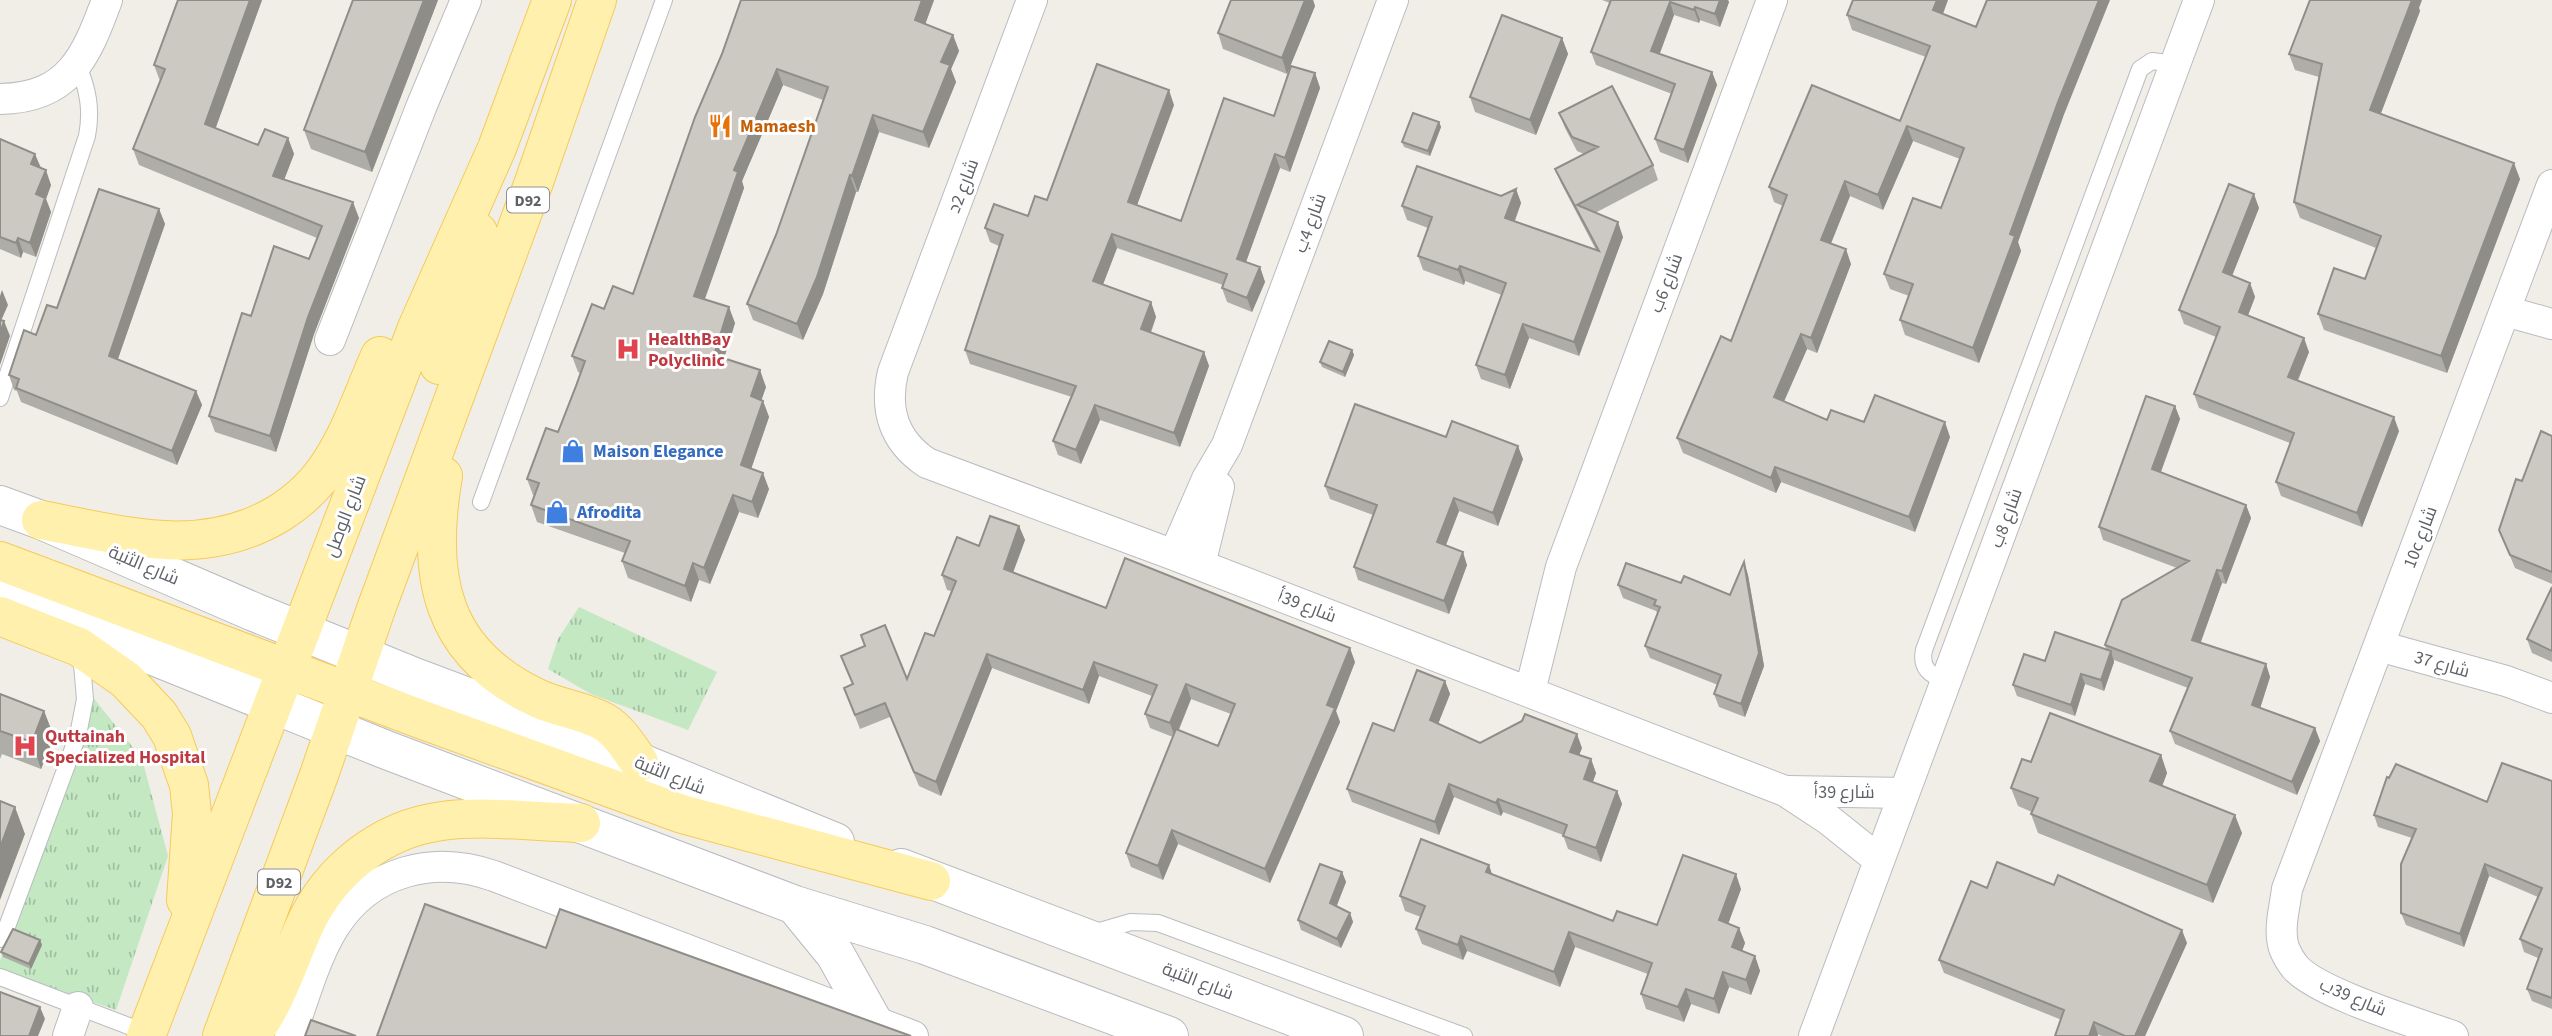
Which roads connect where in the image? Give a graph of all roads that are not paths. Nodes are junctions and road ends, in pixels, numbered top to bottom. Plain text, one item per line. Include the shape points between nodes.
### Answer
1 (107, 0) edge
2 (466, 0) edge
3 (552, 0) edge
4 (597, 0) edge
5 (664, 0) edge
6 (1032, 0) edge
7 (1393, 0) edge
8 (1772, 0) edge
9 (2199, 0) edge
10 (77, 64) junction
11 (0, 99) edge
12 (497, 148) junction
13 (2552, 186) edge
14 (2509, 300) junction
15 (2552, 307) edge
16 (2552, 324) edge
17 (417, 328) junction
18 (330, 340) dead end
19 (893, 372) joint
20 (0, 398) edge
21 (456, 399) junction
22 (481, 502) dead end
23 (0, 505) edge
24 (41, 520) junction
25 (1187, 560) junction
26 (0, 561) edge
27 (3, 614) edge
28 (302, 631) junction
29 (2383, 635) junction
30 (79, 647) junction
31 (288, 669) junction
32 (344, 669) junction
33 (1519, 687) junction
34 (2552, 698) edge
35 (274, 705) junction
36 (324, 724) junction
37 (639, 762) junction
38 (1784, 791) junction
39 (1904, 793) junction
40 (581, 823) junction
41 (1879, 860) junction
42 (931, 881) junction
43 (2287, 888) joint
44 (795, 905) junction
45 (1082, 937) junction
46 (0, 939) edge
47 (184, 940) junction
48 (0, 977) edge
49 (78, 1007) junction
50 (872, 1020) junction
51 (146, 1035) edge
52 (68, 1036) edge
53 (200, 1036) edge
54 (222, 1036) edge
55 (249, 1036) edge
56 (290, 1036) edge
57 (914, 1036) edge
58 (1169, 1036) edge
59 (1344, 1036) edge
60 (1464, 1036) edge
61 (1814, 1036) edge
62 (2453, 1036) edge

1 - 10 street
2 - 18 street
3 - 12 main road, شارع الوصل / D92
4 - 21 main road, D92
5 - 22 lane
6 - 19 street, شارع 2د
7 - 25 street, شارع 4ب
8 - 33 street, شارع 6ب
9 - 39 street, شارع 8ب
10 - 11 street via 46,91
10 - 20 lane via 89,102 87,136
12 - 17 main road, شارع الوصل / D92
12 - 32 main road via 467,284
13 - 14 street, 10c شارع
14 - 15 street
14 - 16 street
14 - 29 street, 10c شارع
17 - 24 main road via 384,351 341,446 317,481 267,520 224,536 175,542
17 - 28 main road, شارع الوصل / D92
19 - 25 street, شارع 39أ via 889,388 892,421 906,445 927,463
21 - 32 main road, D92 via 376,609
21 - 37 main road via 436,517 436,556 449,617 493,672 544,701 601,720
23 - 24 main road, شارع الثنية
24 - 28 main road, شارع الثنية
25 - 33 street, شارع 39أ
26 - 31 main road
27 - 30 main road
27 - 35 main road
28 - 31 main road, شارع الوصل / D92
28 - 32 main road, شارع الثنية
29 - 34 street, شارع 37 via 2469,659 2506,681
29 - 43 street, 10c شارع
30 - 46 lane via 85,699 78,735
30 - 47 main road via 144,696 172,736 189,785 192,814
31 - 32 main road
31 - 35 main road, شارع الوصل / D92
32 - 36 main road, D92
32 - 37 main road, شارع الثنية
32 - 42 main road via 690,816
33 - 38 street, شارع 39أ
35 - 36 main road
35 - 47 main road, شارع الوصل / D92
36 - 40 main road
36 - 53 main road
36 - 54 main road, D92
37 - 42 main road, شارع الثنية
38 - 39 street, شارع 39أ
38 - 41 street, شارع 39أ
39 - 41 street, شارع 8ب
40 - 44 main road
40 - 55 main road via 442,821 414,827 370,848 351,862 321,897 263,1019
41 - 61 street, شارع 8ب
42 - 45 main road, شارع الثنية
43 - 62 street, شارع 39ب via 2284,947 2295,967 2347,997
44 - 50 main road via 835,954
44 - 58 main road via 925,944
45 - 59 main road, شارع الثنية
45 - 60 lane via 1132,922 1158,923
47 - 51 main road, شارع الوصل / D92
48 - 49 lane
49 - 51 lane
49 - 52 street
50 - 56 street via 494,876 439,866 385,880 344,913 325,943
50 - 57 street

